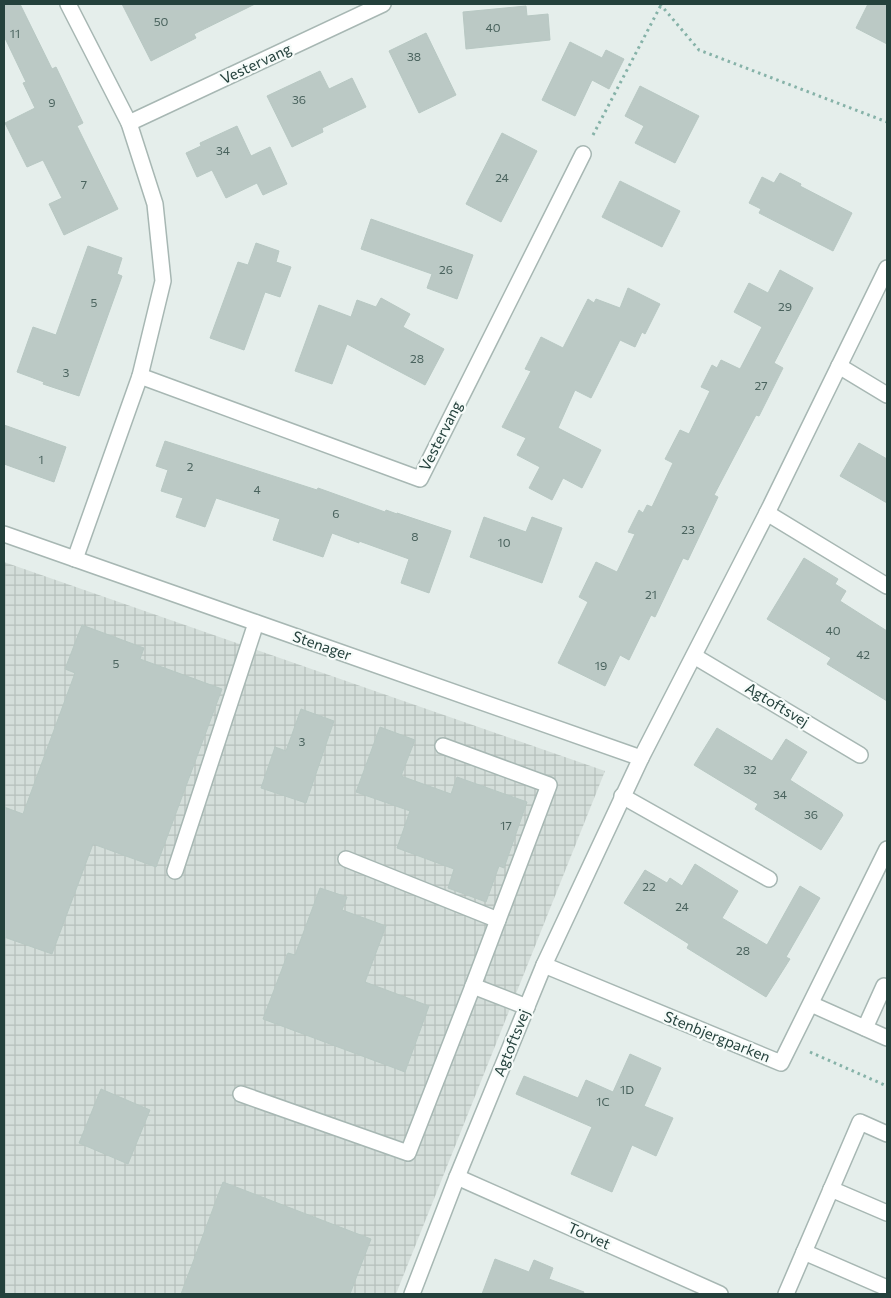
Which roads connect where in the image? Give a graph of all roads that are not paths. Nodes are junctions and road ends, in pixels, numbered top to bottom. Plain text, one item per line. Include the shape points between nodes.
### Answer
1 (68, 4) edge
2 (383, 4) edge
3 (130, 123) junction
4 (583, 154) road end
5 (887, 268) edge
6 (839, 366) junction
7 (140, 376) junction
8 (887, 396) edge
9 (767, 512) junction
10 (4, 534) edge
11 (75, 559) junction
12 (887, 586) edge
13 (256, 623) junction
14 (694, 656) junction
15 (442, 746) dead end
16 (860, 755) dead end
17 (641, 758) junction
18 (622, 796) junction
19 (887, 849) edge
20 (346, 859) dead end
21 (175, 871) dead end
22 (769, 879) dead end
23 (498, 920) junction
24 (544, 965) junction
25 (473, 986) junction
26 (887, 988) edge
27 (810, 1004) junction
28 (527, 1007) junction
29 (865, 1028) junction
30 (887, 1038) edge
31 (241, 1094) dead end
32 (887, 1134) edge
33 (457, 1177) junction
34 (831, 1189) junction
35 (887, 1213) edge
36 (804, 1252) junction
37 (887, 1288) edge
38 (412, 1294) edge
39 (720, 1294) edge
40 (786, 1294) edge

1 - 3 street
2 - 3 street, Vestervang
3 - 7 street via 155,204 163,281
4 - 7 street, Vestervang via 420,479
5 - 6 street, Agtoftsvej
6 - 8 street
6 - 9 street, Agtoftsvej
7 - 11 street
9 - 12 street
9 - 14 street, Agtoftsvej
10 - 11 street, Stenager
11 - 13 street, Stenager
13 - 17 street, Stenager
13 - 21 street
14 - 16 street, Agtoftsvej
14 - 17 street, Agtoftsvej
15 - 23 street via 548,785
17 - 18 street, Agtoftsvej
18 - 22 street
18 - 24 street, Agtoftsvej
19 - 27 street, Stenbjergparken
20 - 23 street
23 - 25 street
24 - 27 street, Stenbjergparken via 781,1063
24 - 28 street, Agtoftsvej
25 - 28 street
25 - 31 street via 408,1153
26 - 29 street via 884,986
27 - 29 street
28 - 33 street, Agtoftsvej
29 - 30 street
32 - 34 street via 860,1122
33 - 38 street, Agtoftsvej
33 - 39 street, Torvet
34 - 35 street
34 - 36 street
36 - 37 street
36 - 40 street

